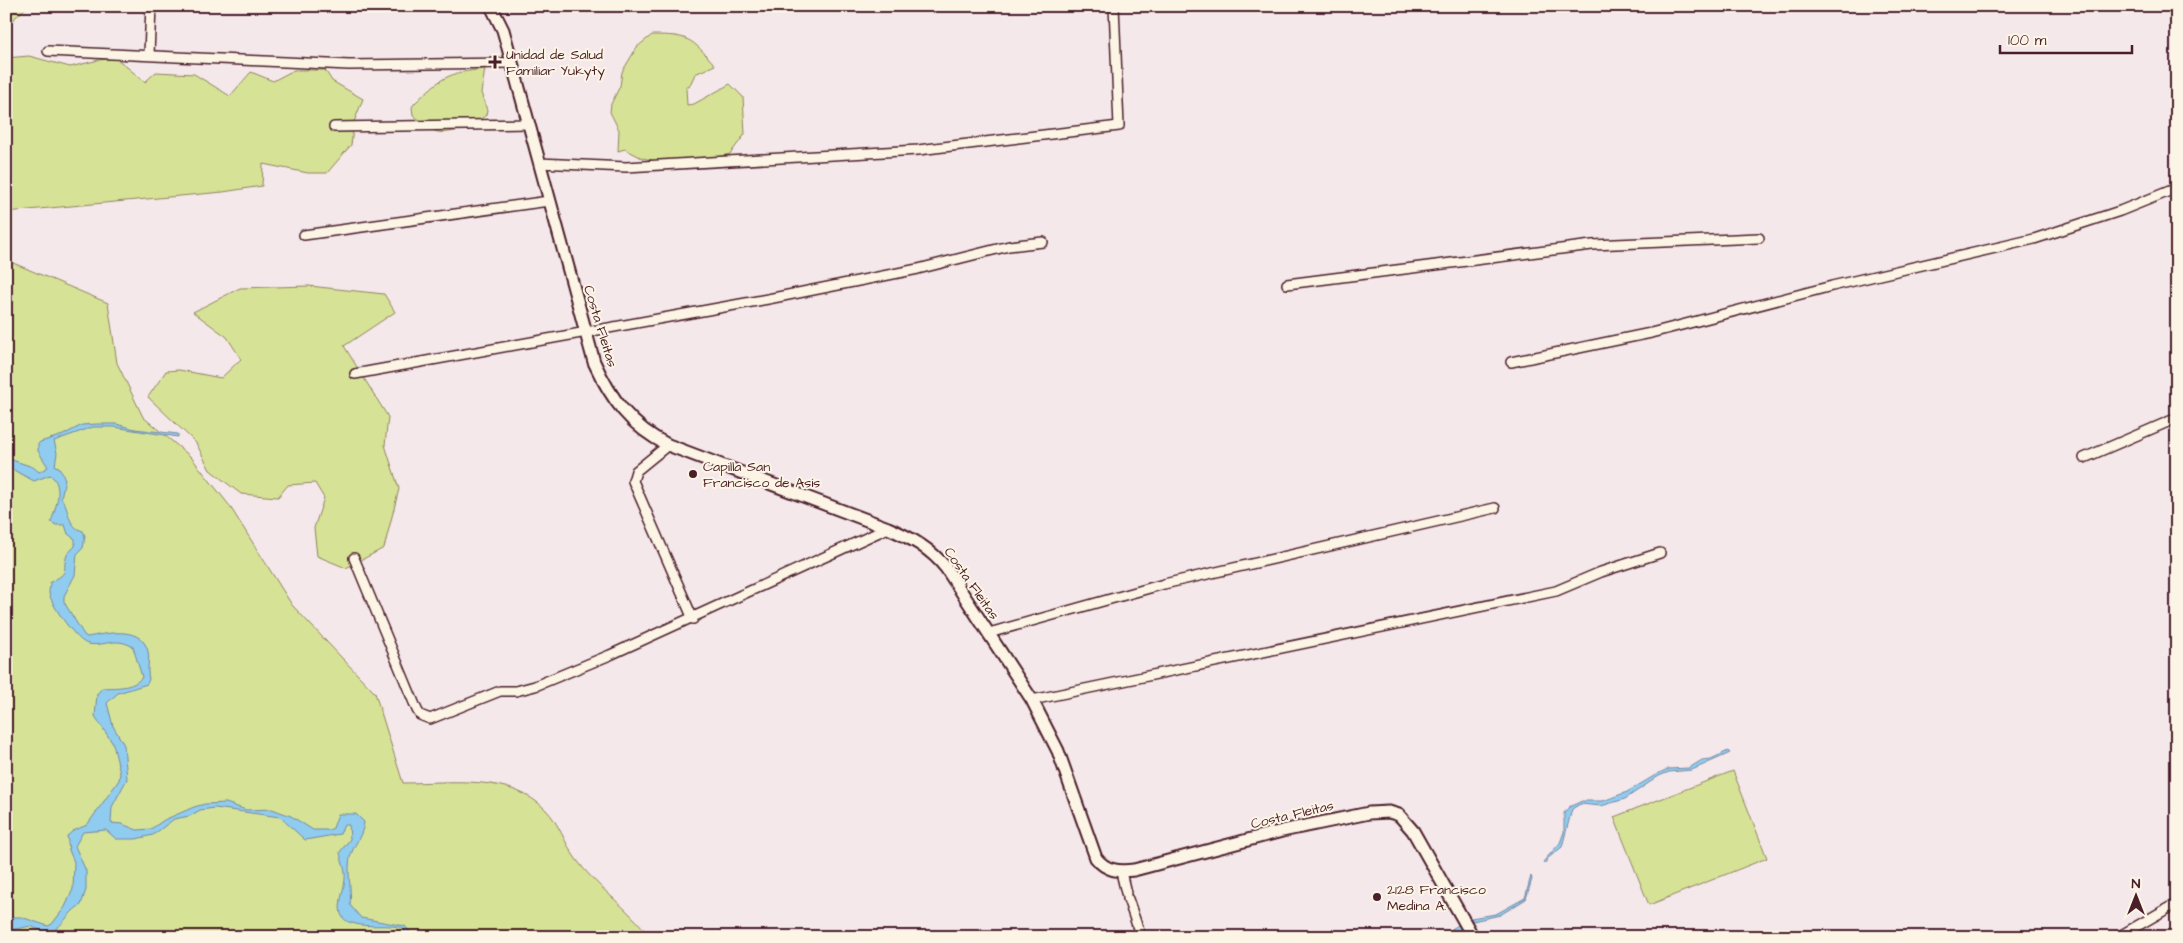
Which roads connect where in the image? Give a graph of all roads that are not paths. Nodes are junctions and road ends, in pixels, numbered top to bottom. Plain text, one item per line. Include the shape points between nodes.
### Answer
1 (151, 6) edge
2 (491, 6) edge
3 (1114, 6) edge
4 (48, 51) dead end
5 (149, 54) junction
6 (512, 63) junction
7 (528, 124) junction
8 (334, 127) dead end
9 (539, 163) junction
10 (2177, 188) edge
11 (549, 201) junction
12 (304, 235) dead end
13 (1759, 238) dead end
14 (1043, 242) dead end
15 (1287, 284) dead end
16 (585, 331) junction
17 (1510, 362) dead end
18 (355, 374) dead end
19 (2177, 418) edge
20 (668, 445) junction
21 (2084, 458) dead end
22 (1496, 508) dead end
23 (888, 528) junction
24 (1660, 553) dead end
25 (354, 558) dead end
26 (693, 618) junction
27 (989, 633) junction
28 (1032, 700) junction
29 (1121, 872) junction
30 (2176, 906) edge
31 (1142, 937) edge
32 (1473, 937) edge
33 (2118, 937) edge

1 - 5 street
2 - 6 main road, Costa Fleitas via 503,30
3 - 9 street via 1119,126 898,152 635,166
4 - 5 street
5 - 6 street via 349,65
6 - 7 main road, Costa Fleitas
7 - 8 street
7 - 9 main road, Costa Fleitas
9 - 11 main road, Costa Fleitas
10 - 17 street via 2120,212 2034,239 1824,288 1652,333
11 - 12 street
11 - 16 main road, Costa Fleitas
13 - 15 street via 1592,245
14 - 16 street via 1009,246 768,299
16 - 18 street
16 - 20 main road, Costa Fleitas via 600,375 623,410 640,429
19 - 21 street
20 - 23 main road, Costa Fleitas
20 - 26 street via 636,471 633,481
22 - 27 street via 1164,584
23 - 26 street
23 - 27 main road, Costa Fleitas via 933,553
24 - 28 street via 1556,591
25 - 26 street via 417,710 430,719 500,691 535,686
27 - 28 main road, Costa Fleitas
28 - 29 main road, Costa Fleitas via 1058,751 1096,858 1104,866
29 - 31 street
29 - 32 main road, Costa Fleitas via 1289,829 1389,812 1405,820 1413,831
30 - 33 street

